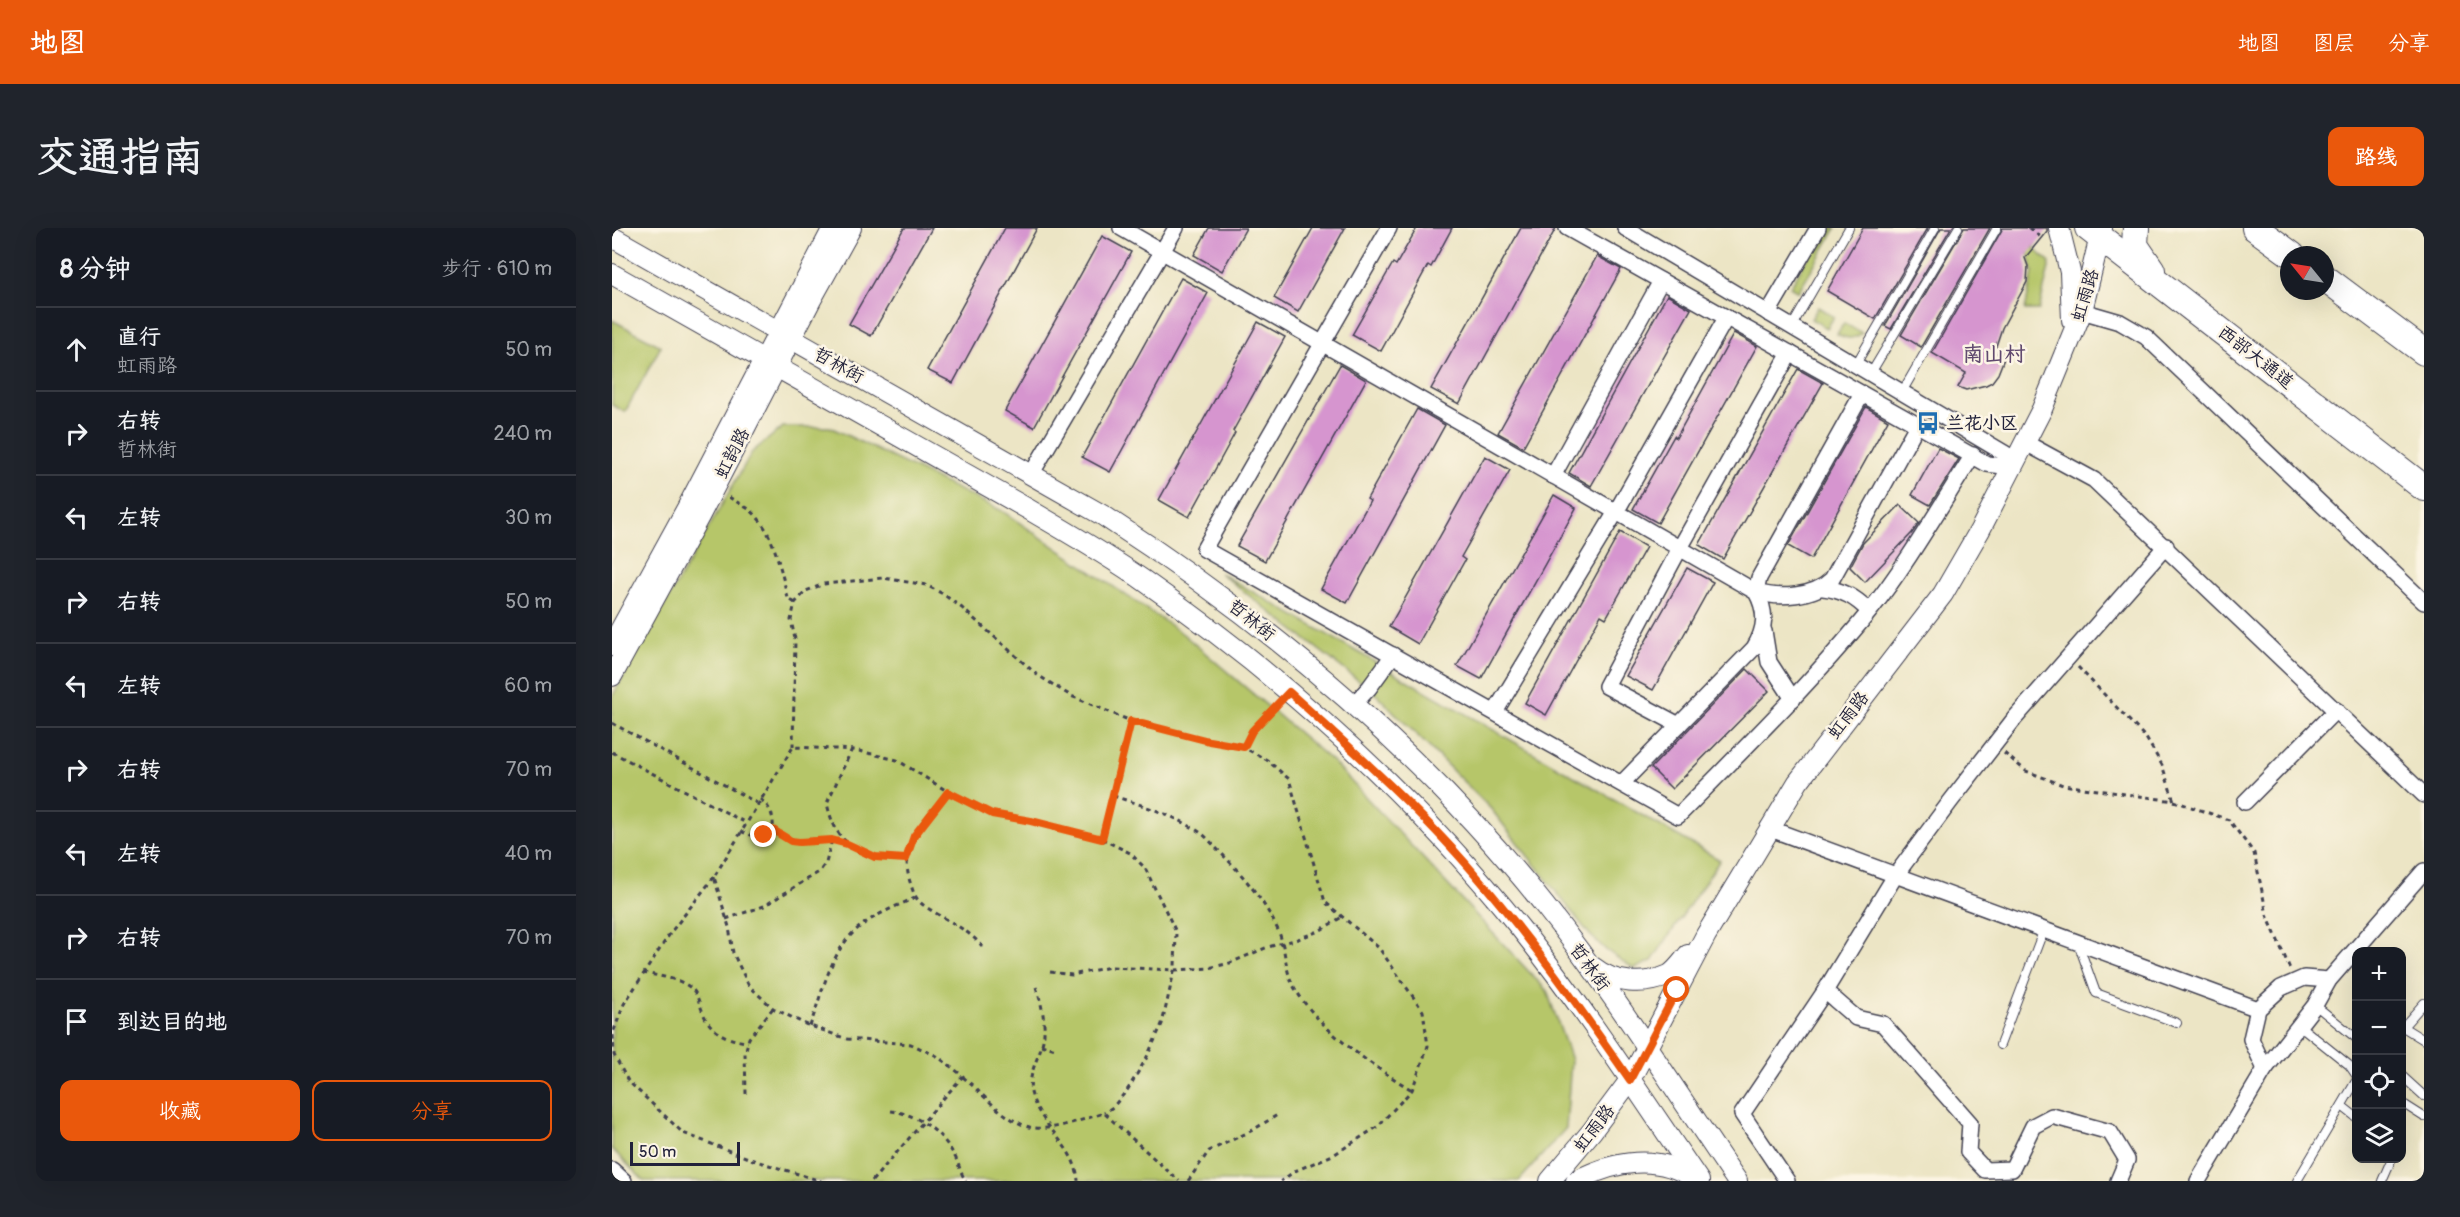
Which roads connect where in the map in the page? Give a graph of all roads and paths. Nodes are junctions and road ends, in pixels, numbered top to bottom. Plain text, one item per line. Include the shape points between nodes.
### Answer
1 (833, 228) edge
2 (851, 228) edge
3 (1121, 228) edge
4 (1176, 228) edge
5 (1389, 228) edge
6 (1567, 228) edge
7 (1625, 228) edge
8 (1818, 228) edge
9 (1849, 228) edge
10 (1935, 228) edge
11 (1958, 228) edge
12 (1997, 228) edge
13 (2029, 228) edge
14 (2059, 228) edge
15 (2136, 228) edge
16 (2254, 228) edge
17 (2097, 231) edge
18 (612, 237) edge
19 (2042, 238) dead end
20 (2280, 246) edge
21 (1163, 252) junction
22 (612, 274) edge
23 (1661, 281) junction
24 (2334, 285) edge
25 (2164, 286) junction
26 (2082, 311) junction
27 (1768, 313) junction
28 (1726, 318) junction
29 (1792, 326) junction
30 (785, 334) junction
31 (2073, 335) junction
32 (1322, 345) junction
33 (2424, 351) edge
34 (1790, 353) junction
35 (770, 363) junction
36 (1856, 364) junction
37 (1871, 373) junction
38 (1902, 392) junction
39 (1862, 394) junction
40 (1917, 425) junction
41 (2026, 443) junction
42 (1972, 455) junction
43 (2016, 460) junction
44 (1032, 473) junction
45 (1553, 476) junction
46 (714, 487) junction
47 (2424, 488) edge
48 (1616, 512) junction
49 (2166, 546) junction
50 (1680, 548) junction
51 (1823, 588) junction
52 (1756, 592) junction
53 (1782, 596) junction
54 (2424, 602) edge
55 (795, 603) junction
56 (1869, 611) junction
57 (1764, 623) junction
58 (612, 645) edge
59 (1393, 655) junction
60 (2069, 657) junction
61 (612, 676) edge
62 (1289, 692) junction
63 (1792, 699) junction
64 (1353, 705) junction
65 (2336, 710) junction
66 (1495, 712) junction
67 (1131, 721) junction
68 (612, 723) edge
69 (1679, 725) junction
70 (1994, 745) junction
71 (793, 747) junction
72 (1244, 747) junction
73 (852, 749) junction
74 (612, 752) edge
75 (1622, 783) junction
76 (948, 792) junction
77 (2424, 795) edge
78 (1113, 796) junction
79 (759, 801) junction
80 (2174, 801) junction
81 (2245, 802) dead end
82 (746, 823) junction
83 (1768, 828) junction
84 (773, 830) junction
85 (741, 831) junction
86 (1102, 839) junction
87 (832, 840) junction
88 (847, 844) junction
89 (906, 859) junction
90 (2424, 872) edge
91 (1895, 876) junction
92 (714, 877) junction
93 (915, 898) junction
94 (1342, 917) junction
95 (726, 919) junction
96 (2044, 929) junction
97 (1706, 935) junction
98 (2078, 942) junction
99 (1282, 943) junction
100 (983, 948) dead end
101 (1586, 961) junction
102 (1174, 970) junction
103 (1050, 972) dead end
104 (643, 973) junction
105 (2329, 980) junction
106 (2296, 982) junction
107 (1036, 987) dead end
108 (1825, 991) junction
109 (2424, 1003) edge
110 (2315, 1005) junction
111 (773, 1008) junction
112 (2258, 1009) junction
113 (2177, 1023) dead end
114 (2406, 1023) edge
115 (2299, 1025) junction
116 (810, 1026) junction
117 (2406, 1029) edge
118 (2352, 1035) edge
119 (2424, 1040) edge
120 (748, 1042) junction
121 (1041, 1045) junction
122 (2000, 1045) dead end
123 (1056, 1049) dead end
124 (1647, 1050) junction
125 (2265, 1069) junction
126 (2352, 1069) edge
127 (963, 1076) junction
128 (1630, 1080) junction
129 (2406, 1080) edge
130 (2352, 1088) edge
131 (1412, 1090) junction
132 (746, 1094) dead end
133 (2424, 1096) edge
134 (2342, 1106) junction
135 (2406, 1106) edge
136 (891, 1111) dead end
137 (1104, 1113) junction
138 (1279, 1114) dead end
139 (2352, 1114) edge
140 (2424, 1117) edge
141 (922, 1122) junction
142 (1048, 1127) junction
143 (2390, 1163) edge
144 (612, 1170) edge
145 (1178, 1180) edge
146 (624, 1181) edge
147 (821, 1181) edge
148 (872, 1181) edge
149 (966, 1181) edge
150 (1078, 1181) edge
151 (1188, 1181) edge
152 (1281, 1181) edge
153 (1550, 1181) edge
154 (1576, 1181) edge
155 (1698, 1181) edge
156 (1737, 1181) edge
157 (1787, 1181) edge
158 (2118, 1181) edge
159 (2198, 1181) edge
160 (2296, 1181) edge
161 (2382, 1181) edge

1 - 30 street, 虹韵路
2 - 30 street, 虹韵路
3 - 21 street
4 - 21 street
5 - 32 street
6 - 23 street
7 - 27 street
8 - 27 street
9 - 29 lane
10 - 36 lane
11 - 37 lane
12 - 38 lane
13 - 19 path
14 - 31 street via 2070,272
15 - 25 highway via 2135,245
16 - 20 highway
17 - 25 highway, 西部大通道
17 - 26 street, 虹雨路
18 - 30 street, 哲林街
21 - 32 street
21 - 44 street
22 - 35 street, 哲林街
23 - 28 street
23 - 45 street
24 - 33 highway
25 - 47 highway, 西部大通道
26 - 31 street, 虹雨路
26 - 54 street via 2121,322 2145,337
27 - 29 street
28 - 34 street
28 - 48 street
29 - 36 street
30 - 35 street, 虹韵路
30 - 44 street, 哲林街
31 - 41 street, 虹雨路
32 - 45 street
32 - 59 street via 1204,549
34 - 39 street
34 - 50 street
35 - 46 street, 虹韵路
35 - 58 street, 虹韵路
35 - 62 street, 哲林街 via 1087,544 1212,630
36 - 37 street
37 - 38 street
38 - 43 street
39 - 40 street
39 - 52 street via 1759,578
40 - 42 street
40 - 51 street via 1832,579
41 - 43 street, 虹雨路
41 - 49 street via 2094,480
42 - 43 street via 1988,464 2004,466
42 - 56 street via 1910,555
43 - 83 street, 虹雨路 via 1943,594 1844,720
44 - 64 street, 哲林街 via 1152,547 1222,597
45 - 48 street
46 - 55 path via 750,510 757,519 773,547 788,598
46 - 61 street, 虹韵路
48 - 50 street
48 - 66 street
49 - 60 street
49 - 65 street
50 - 52 street
50 - 69 street via 1606,686
51 - 53 street
51 - 56 street via 1845,592
52 - 53 street
52 - 57 street via 1763,604
53 - 57 street via 1774,602
55 - 67 path via 806,591 824,584 884,578 926,585 962,608 1036,674 1071,696
55 - 71 path via 791,620 795,639
56 - 63 street
57 - 63 street via 1769,662
57 - 69 street via 1754,648
59 - 64 street
59 - 66 street
60 - 70 street
60 - 80 path via 2146,738 2162,765
62 - 72 path via 1252,731
62 - 128 street, 哲林街 via 1371,767 1473,872 1555,974
63 - 75 street via 1678,816
64 - 101 street, 哲林街 via 1434,780 1497,849
65 - 77 street
65 - 81 street
66 - 75 street
67 - 72 path
67 - 78 path
68 - 79 path
69 - 75 street
70 - 80 path via 2026,771 2063,785
70 - 91 street
71 - 73 path
71 - 79 path
72 - 94 path via 1289,779 1325,902
73 - 76 path via 897,760
73 - 88 path via 827,803 836,833
74 - 82 path
76 - 86 path via 992,814
76 - 89 path via 914,836
78 - 86 path
78 - 99 path via 1203,833 1264,904
79 - 82 path
79 - 84 path via 771,811
80 - 106 path via 2229,820 2254,853 2267,915
82 - 85 path
83 - 91 street
83 - 97 street, 虹雨路
84 - 85 path via 755,836
84 - 87 path via 791,841
85 - 92 path
86 - 102 path via 1130,853 1145,868 1176,932
87 - 88 path
87 - 95 path via 819,873 764,906
88 - 89 path via 875,857
89 - 93 path via 906,873
90 - 105 street
91 - 96 street
91 - 108 street
92 - 95 path
92 - 104 path
93 - 100 path via 975,938
93 - 116 path via 852,933 842,945
94 - 99 path via 1319,931
94 - 131 path via 1379,948 1423,1011 1428,1046
95 - 111 path via 733,953 749,986
96 - 98 street
96 - 122 lane
97 - 101 street via 1670,974 1638,982 1612,978
97 - 124 street, 虹雨路
98 - 112 street
98 - 113 lane via 2096,993
99 - 102 path via 1230,963
99 - 131 path via 1292,984 1309,1009 1381,1071
101 - 124 street, 哲林街
102 - 103 path via 1110,967 1072,975
102 - 137 path via 1162,1024 1146,1059 1128,1089
104 - 120 path via 682,983 693,990 706,1022 733,1041
104 - 147 path via 624,1004 613,1033 614,1055 628,1081 683,1133
105 - 106 street via 2304,978
105 - 110 street
106 - 112 street via 2281,988
107 - 121 path via 1044,1034
108 - 157 street via 1742,1114
108 - 158 street via 1856,1018 1883,1024 1971,1123 1968,1152 1985,1170 2012,1169 2034,1126 2052,1116 2110,1132 2127,1160
109 - 114 lane
110 - 115 street
110 - 118 lane
111 - 116 path
111 - 120 path
112 - 125 street via 2251,1039
115 - 125 street
115 - 126 lane
116 - 127 path via 847,1039 911,1044 937,1056
117 - 119 lane
120 - 132 path
121 - 123 path
121 - 142 path via 1030,1082 1031,1093
124 - 128 street, 虹雨路
124 - 156 street, 哲林街
125 - 159 street
127 - 141 path
127 - 142 path via 1007,1116 1028,1127
128 - 153 street, 虹雨路
128 - 155 street, 哲林街
129 - 133 lane
130 - 134 lane
131 - 152 path via 1377,1127
134 - 139 lane
134 - 160 lane
135 - 140 lane
136 - 141 path
137 - 142 path
137 - 145 path
138 - 151 path via 1209,1151
141 - 148 path
141 - 149 path via 940,1134
142 - 150 path via 1067,1149
143 - 161 lane
144 - 146 street
154 - 155 street via 1595,1170 1644,1161 1676,1168

